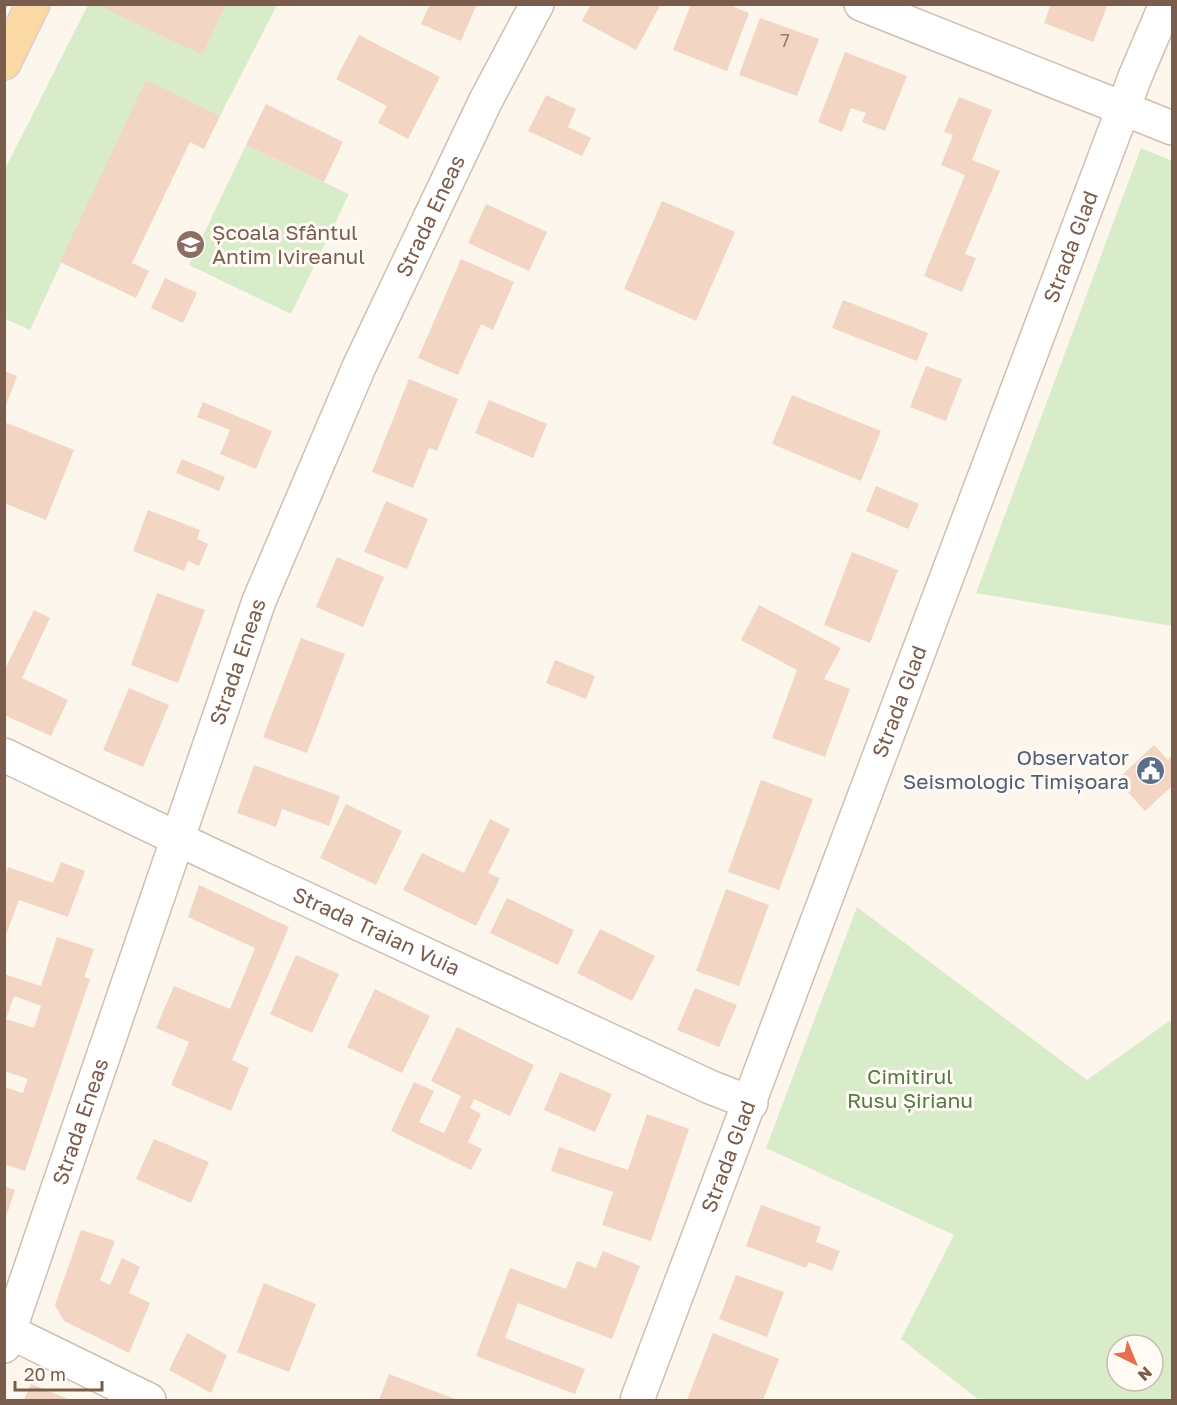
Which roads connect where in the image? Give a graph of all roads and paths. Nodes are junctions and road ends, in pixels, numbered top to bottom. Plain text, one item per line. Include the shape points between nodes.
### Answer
1 (33, 4) edge
2 (537, 4) edge
3 (861, 4) edge
4 (1166, 4) edge
5 (4, 63) edge
6 (1124, 108) junction
7 (1173, 128) edge
8 (4, 755) edge
9 (177, 838) junction
10 (750, 1103) junction
11 (6, 1335) edge
12 (148, 1401) edge
13 (638, 1401) edge

1 - 5 main road
2 - 9 street, Strada Eneas via 484,102 359,367 259,601
3 - 6 street
4 - 6 street, Strada Glad
6 - 7 street
6 - 10 street, Strada Glad
8 - 9 street, Strada Traian Vuia
9 - 10 street, Strada Traian Vuia
9 - 11 street, Strada Eneas
10 - 13 street, Strada Glad
11 - 12 street

